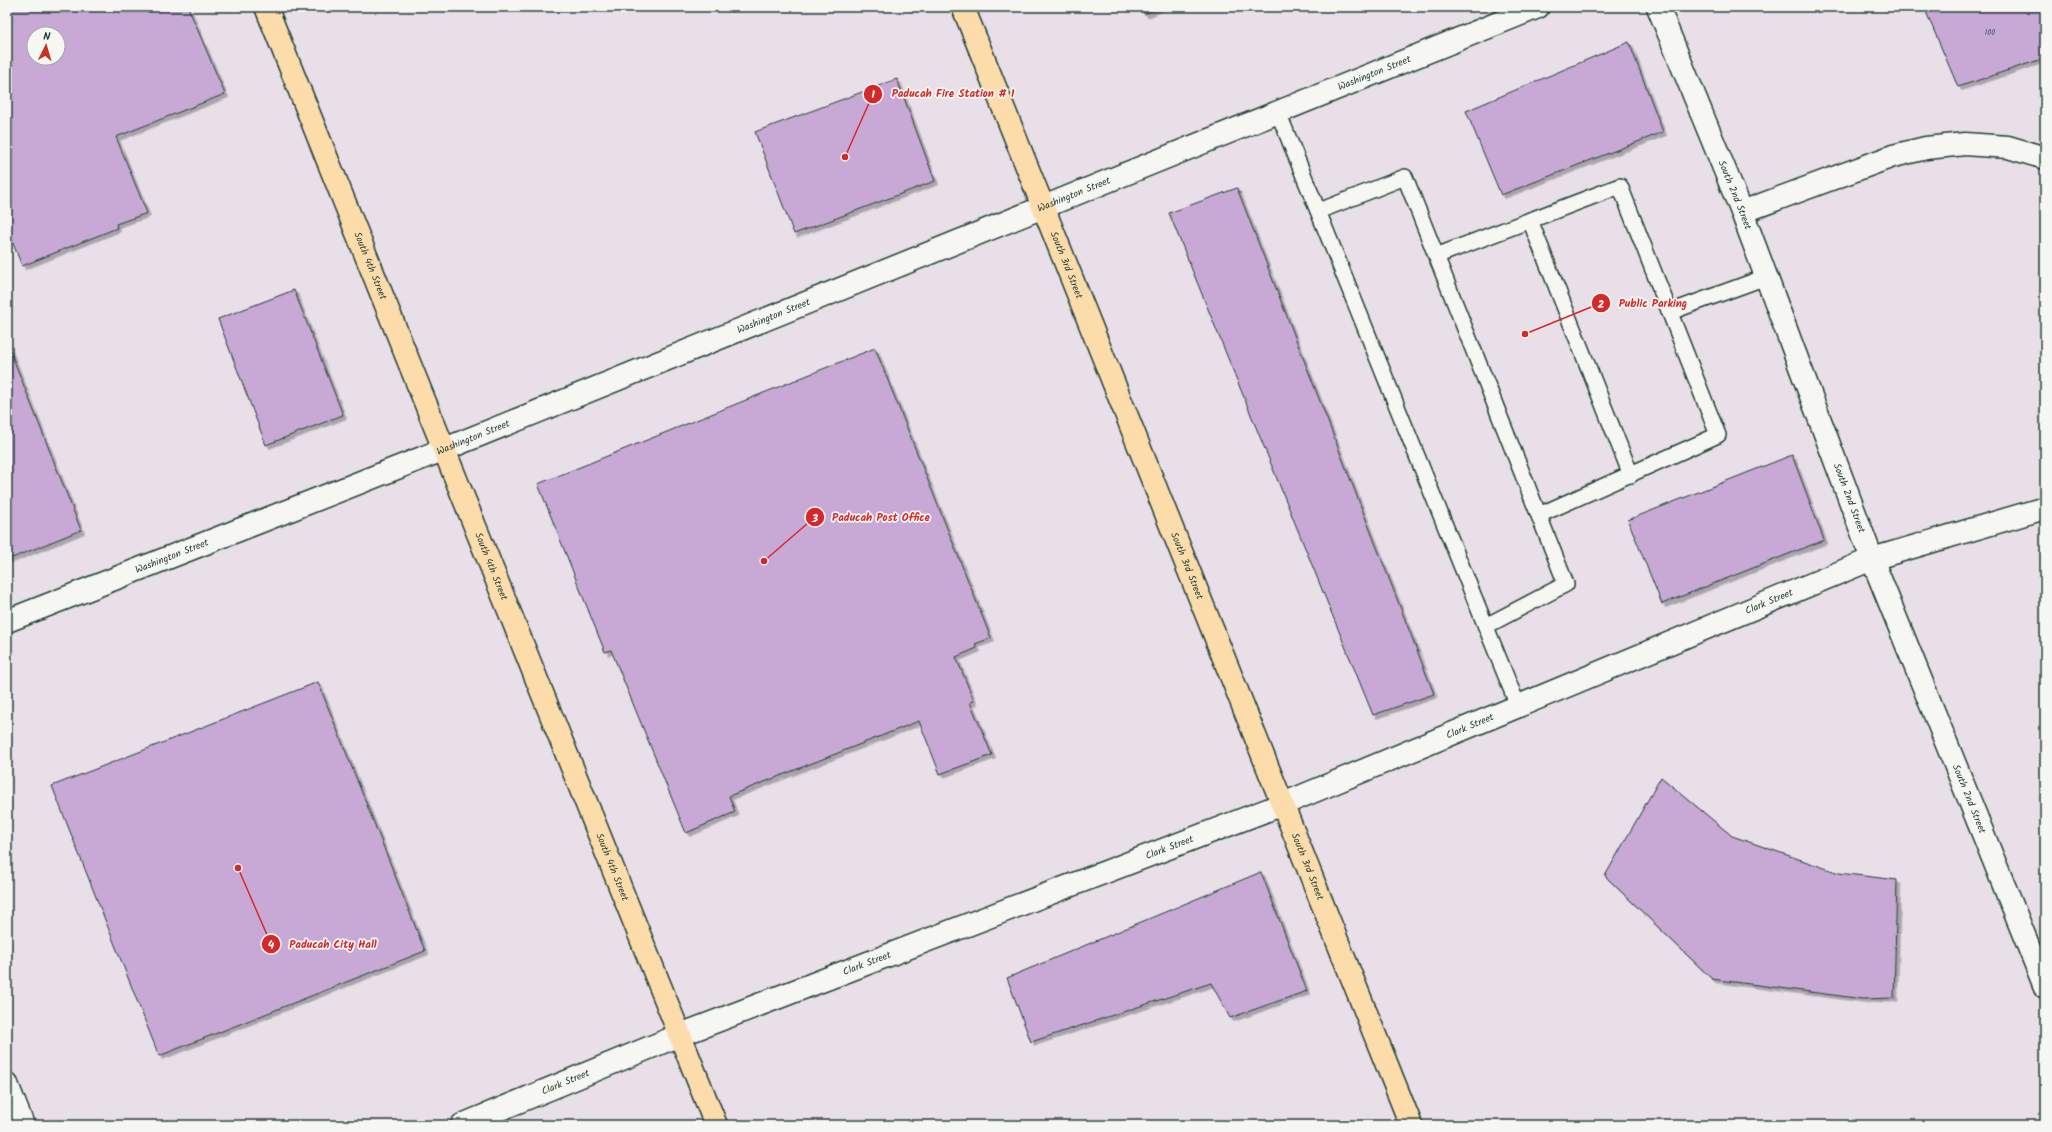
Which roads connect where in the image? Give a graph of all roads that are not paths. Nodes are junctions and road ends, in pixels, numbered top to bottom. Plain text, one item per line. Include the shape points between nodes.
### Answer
1 (266, 7) edge
2 (963, 7) edge
3 (1538, 7) edge
4 (1658, 7) edge
5 (1278, 112) junction
6 (2045, 158) edge
7 (1042, 207) junction
8 (1319, 211) junction
9 (1742, 212) junction
10 (1530, 220) junction
11 (1436, 256) junction
12 (1766, 277) junction
13 (1670, 312) junction
14 (445, 449) junction
15 (1631, 474) junction
16 (2045, 508) edge
17 (1539, 515) junction
18 (1872, 559) junction
19 (7, 621) edge
20 (1486, 626) junction
21 (1518, 706) junction
22 (1283, 804) junction
23 (2045, 987) edge
24 (680, 1035) junction
25 (7, 1084) edge
26 (23, 1125) edge
27 (462, 1125) edge
28 (716, 1125) edge
29 (1411, 1125) edge

1 - 14 main road, South 4th Street
2 - 7 main road, South 3rd Street
3 - 5 street, Washington Street
4 - 9 street, South 2nd Street
5 - 7 street, Washington Street
5 - 8 lane
6 - 9 street via 2008,147 1965,144 1926,148 1893,156
7 - 14 street, Washington Street
7 - 22 main road, South 3rd Street
8 - 11 lane via 1405,177
8 - 20 lane
9 - 12 street, South 2nd Street
10 - 11 lane
10 - 13 lane via 1620,186
10 - 15 lane
11 - 17 lane
12 - 13 lane
12 - 18 street, South 2nd Street
13 - 15 lane via 1718,435
14 - 19 street, Washington Street
14 - 24 main road, South 4th Street
15 - 17 lane
16 - 18 street, Clark Street
17 - 20 lane via 1566,584
18 - 21 street, Clark Street
18 - 23 street, South 2nd Street
20 - 21 lane
21 - 22 street, Clark Street
22 - 24 street, Clark Street
22 - 29 main road, South 3rd Street
24 - 27 street, Clark Street
24 - 28 main road, South 4th Street
25 - 26 street

